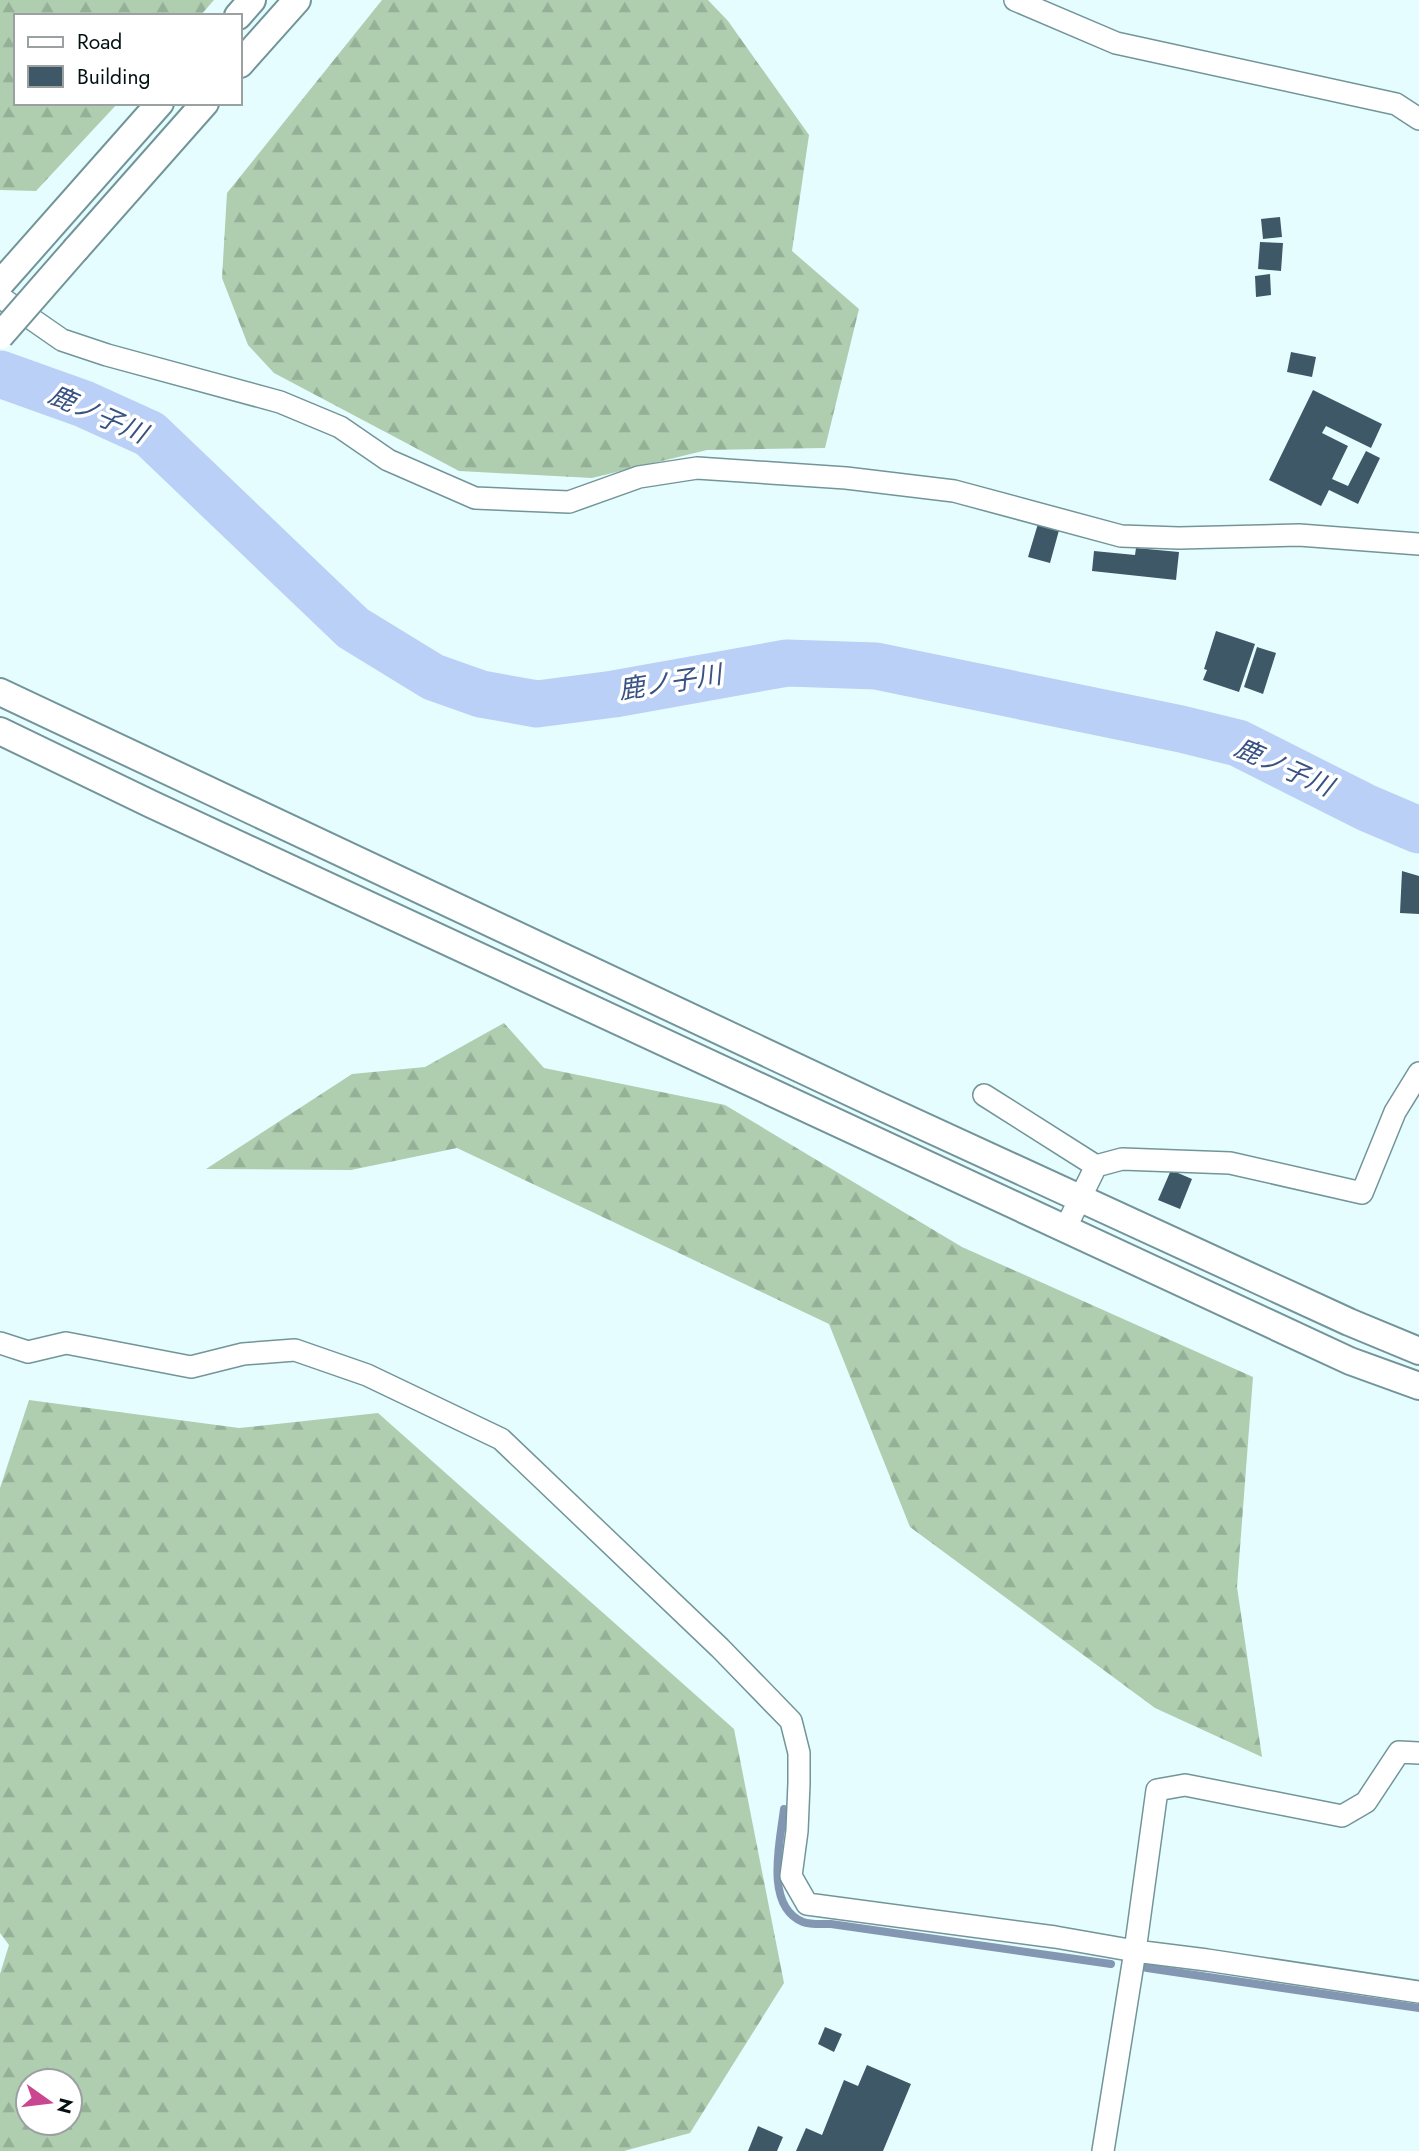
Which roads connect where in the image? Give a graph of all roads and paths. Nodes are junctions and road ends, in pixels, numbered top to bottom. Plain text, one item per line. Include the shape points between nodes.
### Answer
1 (252, 0) edge
2 (297, 0) edge
3 (1015, 0) edge
4 (240, 14) edge
5 (242, 62) edge
6 (158, 105) edge
7 (203, 105) edge
8 (1419, 119) edge
9 (0, 284) edge
10 (0, 297) edge
11 (0, 336) edge
12 (1419, 544) edge
13 (0, 692) edge
14 (0, 731) edge
15 (1419, 1073) edge
16 (984, 1095) dead end
17 (1096, 1166) junction
18 (1081, 1198) junction
19 (1066, 1227) junction
20 (0, 1343) edge
21 (1419, 1351) edge
22 (1419, 1386) edge
23 (1419, 1753) edge
24 (1135, 1951) junction
25 (1419, 1992) edge
26 (1103, 2151) edge

1 - 4 street
2 - 5 street
3 - 8 street via 1116,43 1396,104
6 - 9 street
7 - 11 street, bridge
10 - 12 street via 62,340 280,402 340,427 388,460 475,498 569,502 639,477 697,468 954,491 1121,536 1299,535
13 - 18 street
14 - 19 street
15 - 17 street via 1395,1112 1362,1194 1230,1163 1122,1159
16 - 17 street
17 - 18 street
18 - 19 street
18 - 21 street
19 - 22 street via 1350,1360
20 - 24 street via 28,1352 66,1343 191,1367 243,1354 295,1350 367,1375 501,1439 792,1721 799,1783 791,1876 807,1904
23 - 24 street via 1399,1752 1366,1802 1342,1816 1185,1785 1157,1790
24 - 25 street
24 - 26 street

